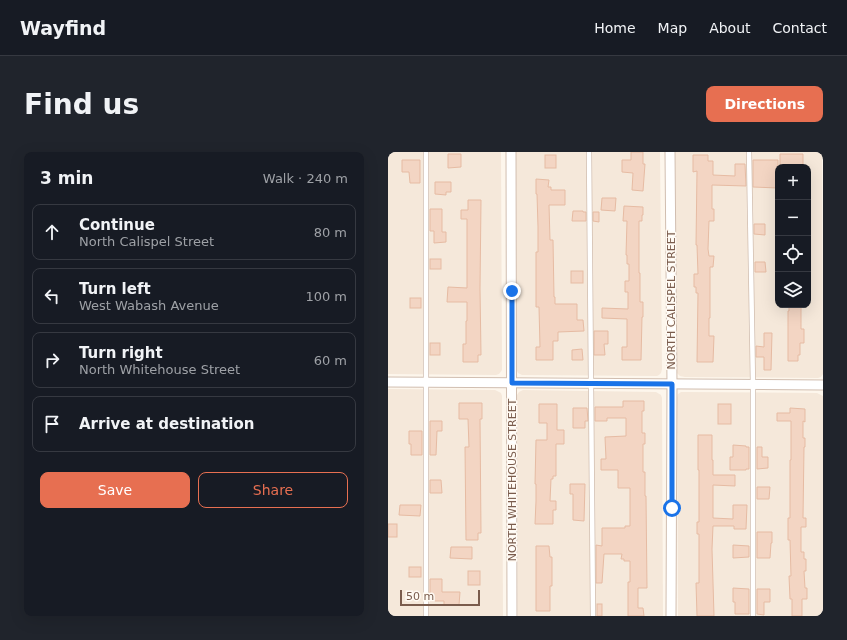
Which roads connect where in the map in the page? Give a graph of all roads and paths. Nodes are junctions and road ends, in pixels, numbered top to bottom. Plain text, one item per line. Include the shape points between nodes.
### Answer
1 (426, 152) edge
2 (511, 152) edge
3 (589, 152) edge
4 (670, 152) edge
5 (749, 152) edge
6 (388, 382) edge
7 (426, 383) junction
8 (512, 383) junction
9 (591, 384) junction
10 (672, 384) junction
11 (753, 385) junction
12 (823, 385) edge
13 (426, 616) edge
14 (512, 616) edge
15 (593, 616) edge
16 (672, 616) edge
17 (753, 616) edge

1 - 7 lane
2 - 8 street, NORTH WHITEHOUSE STREET
3 - 9 lane
4 - 10 street, NORTH CALISPEL STREET
5 - 11 lane
6 - 7 street
7 - 8 street
7 - 13 lane
8 - 9 street
8 - 14 street, NORTH WHITEHOUSE STREET
9 - 10 street
9 - 15 lane
10 - 11 street
10 - 16 street, NORTH CALISPEL STREET
11 - 12 street
11 - 17 lane

